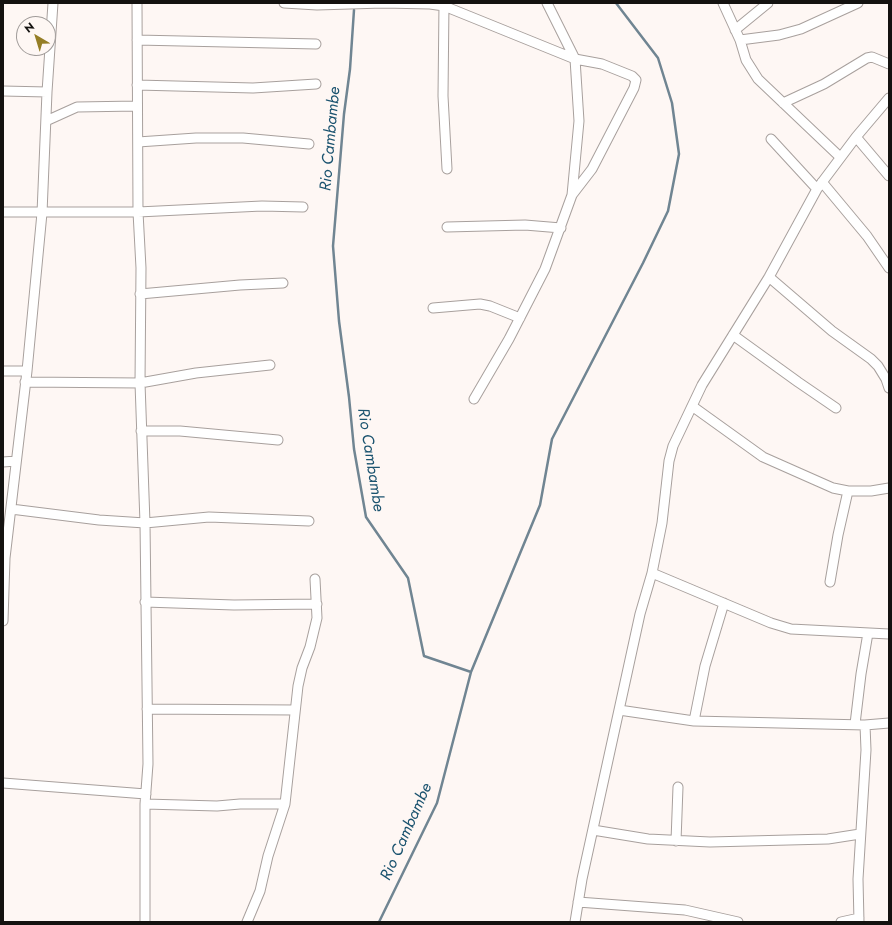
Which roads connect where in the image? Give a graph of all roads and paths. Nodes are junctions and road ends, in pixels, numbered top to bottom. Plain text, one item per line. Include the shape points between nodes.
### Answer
1 (53, 3) edge
2 (137, 3) edge
3 (284, 3) edge
4 (547, 3) edge
5 (723, 3) edge
6 (768, 3) edge
7 (858, 3) edge
8 (444, 5) edge
9 (735, 30) junction
10 (137, 40) junction
11 (740, 40) junction
12 (316, 44) dead end
13 (575, 59) junction
14 (889, 64) edge
15 (316, 84) dead end
16 (137, 85) junction
17 (3, 91) edge
18 (47, 92) junction
19 (889, 98) edge
20 (783, 103) junction
21 (137, 106) junction
22 (46, 121) junction
23 (856, 137) junction
24 (770, 138) dead end
25 (138, 142) junction
26 (309, 144) dead end
27 (840, 157) junction
28 (447, 169) dead end
29 (889, 176) edge
30 (820, 186) junction
31 (572, 195) junction
32 (303, 207) dead end
33 (3, 212) edge
34 (138, 212) junction
35 (42, 213) junction
36 (447, 227) dead end
37 (561, 228) junction
38 (889, 268) edge
39 (769, 277) junction
40 (283, 283) dead end
41 (140, 294) junction
42 (433, 308) dead end
43 (520, 318) junction
44 (733, 335) junction
45 (270, 365) dead end
46 (3, 371) edge
47 (27, 371) junction
48 (25, 382) junction
49 (140, 383) junction
50 (889, 388) edge
51 (474, 399) dead end
52 (692, 406) junction
53 (836, 408) dead end
54 (141, 431) junction
55 (278, 440) dead end
56 (16, 461) junction
57 (3, 462) edge
58 (889, 488) edge
59 (848, 492) junction
60 (11, 509) junction
61 (309, 521) dead end
62 (145, 524) junction
63 (4, 558) edge
64 (652, 573) junction
65 (316, 579) dead end
66 (830, 582) dead end
67 (145, 602) junction
68 (724, 603) junction
69 (317, 604) junction
70 (3, 621) edge
71 (868, 633) junction
72 (889, 634) edge
73 (146, 709) junction
74 (295, 710) junction
75 (619, 710) junction
76 (694, 721) junction
77 (889, 723) edge
78 (855, 724) junction
79 (866, 726) junction
80 (3, 783) edge
81 (678, 787) dead end
82 (146, 799) junction
83 (285, 804) junction
84 (593, 830) junction
85 (860, 834) junction
86 (676, 841) junction
87 (578, 902) junction
88 (859, 920) edge
89 (145, 922) edge
90 (247, 922) edge
91 (575, 922) edge
92 (738, 922) edge
93 (841, 922) edge

1 - 18 street
2 - 10 street
3 - 8 street
4 - 13 street
5 - 9 street
6 - 9 street
7 - 11 street via 801,29 779,35
8 - 13 street
8 - 28 street via 443,102
9 - 11 street
10 - 12 street
10 - 16 street
11 - 20 street via 753,72
13 - 31 street via 579,121
13 - 31 street via 602,64 636,80 592,169
14 - 20 street via 872,57 867,58 824,84
15 - 16 street via 253,88
16 - 21 street
17 - 18 street
18 - 22 street
19 - 23 street
20 - 27 street
21 - 22 street via 77,107
21 - 25 street
22 - 35 street
23 - 27 street
23 - 29 street
24 - 30 street
25 - 26 street via 243,138
25 - 34 street
27 - 30 street
30 - 38 street via 867,236
30 - 39 street
31 - 37 street
32 - 34 street via 255,206
33 - 35 street
34 - 35 street
34 - 41 street
35 - 47 street
36 - 37 street via 525,225
37 - 43 street via 545,269
39 - 44 street
39 - 50 street via 832,331 871,359 878,366
40 - 41 street
41 - 49 street
42 - 43 street via 480,304
43 - 51 street
44 - 52 street
44 - 53 street
45 - 49 street via 196,373
46 - 47 street
47 - 48 street
48 - 49 street
48 - 56 street
49 - 54 street
52 - 59 street via 763,457 833,488
52 - 64 street via 673,446 669,461 662,524
54 - 55 street via 180,431
54 - 62 street
56 - 57 street
56 - 60 street
58 - 59 street
59 - 66 street
60 - 62 street
60 - 63 street
61 - 62 street via 209,517
62 - 67 street
63 - 70 street
64 - 68 street
64 - 75 street via 640,614
65 - 69 street
67 - 69 street
67 - 73 street
68 - 71 street via 791,629
68 - 76 street via 705,666
69 - 74 street via 315,628 301,674
71 - 72 street
71 - 78 street
73 - 74 street
73 - 82 street
74 - 83 street
75 - 76 street
75 - 84 street
76 - 78 street
77 - 79 street
78 - 79 street
79 - 85 street
80 - 82 street
81 - 86 street
82 - 83 street via 217,806
82 - 89 street
83 - 90 street via 260,891
84 - 86 street
84 - 87 street
85 - 86 street via 828,839
85 - 88 street
87 - 91 street
87 - 92 street via 685,910
88 - 93 street

